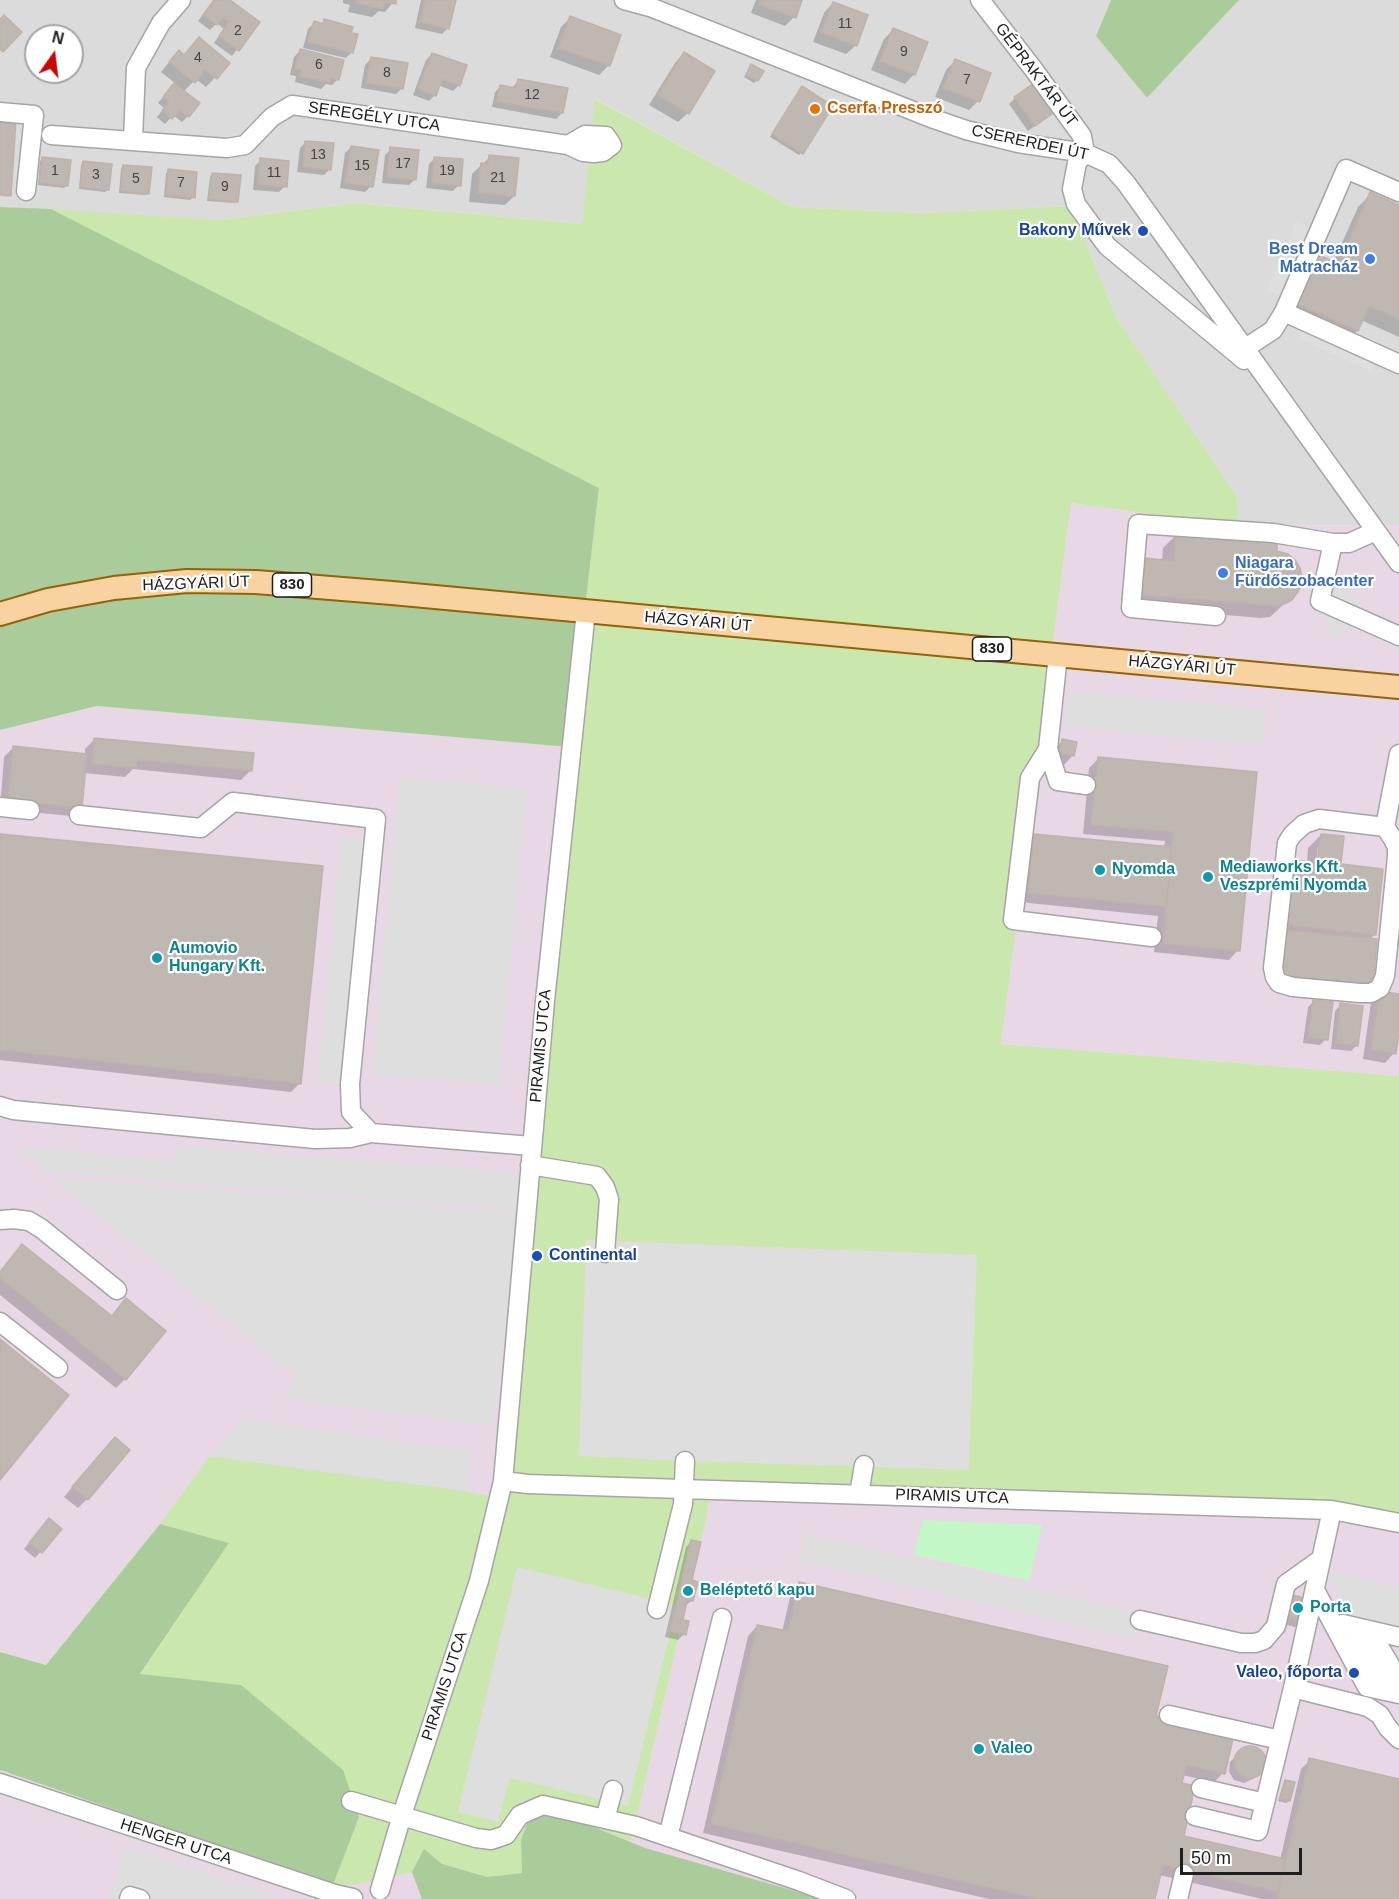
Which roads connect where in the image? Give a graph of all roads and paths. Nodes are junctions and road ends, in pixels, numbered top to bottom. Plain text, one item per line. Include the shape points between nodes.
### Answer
1 (181, 0) edge
2 (624, 0) edge
3 (980, 0) edge
4 (0, 112) edge
5 (51, 135) dead end
6 (134, 140) junction
7 (568, 145) dead end
8 (1085, 153) junction
9 (26, 190) dead end
10 (1399, 192) edge
11 (1284, 312) junction
12 (1245, 349) junction
13 (1399, 364) edge
14 (1270, 383) junction
15 (1376, 531) junction
16 (1333, 543) junction
17 (1398, 558) edge
18 (586, 611) junction
19 (0, 614) edge
20 (1216, 616) dead end
21 (1399, 636) edge
22 (1058, 655) junction
23 (1399, 687) edge
24 (1048, 749) junction
25 (1399, 754) edge
26 (1086, 785) dead end
27 (0, 807) edge
28 (30, 810) dead end
29 (79, 815) dead end
30 (1385, 827) junction
31 (1152, 937) dead end
32 (0, 1106) edge
33 (371, 1133) junction
34 (532, 1146) junction
35 (530, 1165) junction
36 (0, 1220) edge
37 (605, 1253) dead end
38 (117, 1290) dead end
39 (0, 1322) edge
40 (58, 1368) dead end
41 (685, 1461) dead end
42 (864, 1465) dead end
43 (503, 1481) junction
44 (685, 1488) junction
45 (859, 1494) junction
46 (1332, 1510) junction
47 (1399, 1523) edge
48 (1321, 1559) junction
49 (1315, 1590) junction
50 (657, 1609) dead end
51 (722, 1618) dead end
52 (1140, 1620) dead end
53 (1332, 1622) junction
54 (1351, 1626) junction
55 (1370, 1630) junction
56 (1397, 1640) edge
57 (1293, 1688) junction
58 (1395, 1689) edge
59 (1169, 1715) dead end
60 (1399, 1739) edge
61 (1280, 1740) junction
62 (0, 1783) edge
63 (1201, 1788) dead end
64 (613, 1790) dead end
65 (351, 1801) dead end
66 (1265, 1803) junction
67 (402, 1815) junction
68 (1195, 1816) dead end
69 (605, 1819) junction
70 (668, 1837) junction
71 (1184, 1874) dead end
72 (386, 1894) edge
73 (129, 1899) edge
74 (140, 1899) edge
75 (353, 1899) edge
76 (846, 1899) edge
77 (1178, 1899) edge

1 - 6 street via 160,23 136,68
2 - 8 street, CSERERDEI ÚT via 966,130
3 - 8 street, GÉPRAKTÁR ÚT via 1082,136
4 - 9 street via 34,115
5 - 6 street, SEREGÉLY UTCA
6 - 7 street, SEREGÉLY UTCA via 226,148 245,145 272,117 292,105
8 - 12 street, CSERERDEI ÚT via 1109,164 1126,183
8 - 14 street via 1077,163 1072,189 1076,204 1107,246
10 - 11 street via 1346,169
11 - 12 street via 1273,330
11 - 13 street
12 - 14 street, CSERERDEI ÚT
14 - 15 street, CSERERDEI ÚT
15 - 16 street via 1349,543
15 - 17 street, CSERERDEI ÚT
16 - 20 street via 1273,533 1138,524 1131,608
16 - 21 street via 1320,601
18 - 19 main road, HÁZGYÁRI ÚT / 830 via 256,582 187,581 103,590
18 - 22 main road, HÁZGYÁRI ÚT / 830
18 - 34 street, PIRAMIS UTCA
22 - 23 main road, HÁZGYÁRI ÚT / 830
22 - 24 street
24 - 26 street via 1058,781
24 - 31 street via 1030,778 1013,920
25 - 30 street
27 - 28 street
29 - 33 street via 201,828 233,802 376,819 350,1084 351,1112
30 - 30 street via 1319,819 1304,824 1292,835 1287,843 1273,968 1279,983 1360,993 1380,988 1385,976 1396,857 1394,839
32 - 33 street via 315,1139
33 - 34 street
34 - 35 street, PIRAMIS UTCA
35 - 37 street via 597,1176 609,1199
35 - 43 street, PIRAMIS UTCA
36 - 38 street via 28,1221 42,1229
39 - 40 street
41 - 44 street
42 - 45 street
43 - 44 street, PIRAMIS UTCA
43 - 67 street, PIRAMIS UTCA via 479,1581
44 - 45 street, PIRAMIS UTCA
44 - 50 street
45 - 46 street, PIRAMIS UTCA
46 - 47 street, PIRAMIS UTCA
46 - 48 street
48 - 49 street
48 - 52 street via 1286,1584 1276,1626 1264,1640 1241,1643
49 - 53 street
49 - 57 street
51 - 70 street
53 - 54 street
53 - 58 street via 1367,1687
54 - 55 street
54 - 58 street
55 - 56 street
55 - 58 street
57 - 60 street via 1368,1707 1380,1715
57 - 61 street
59 - 61 street
61 - 66 street
62 - 75 street, HENGER UTCA
63 - 66 street
64 - 69 street
65 - 67 street
66 - 68 street via 1258,1831
67 - 69 street via 491,1840 506,1835 520,1815 543,1804
67 - 72 street, PIRAMIS UTCA
69 - 70 street
70 - 76 street
71 - 77 street
72 - 75 street via 365,1890
73 - 74 street

